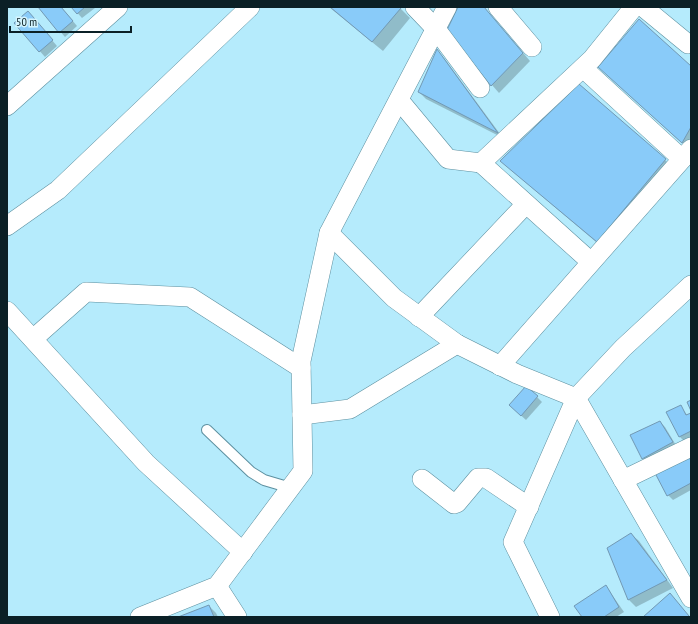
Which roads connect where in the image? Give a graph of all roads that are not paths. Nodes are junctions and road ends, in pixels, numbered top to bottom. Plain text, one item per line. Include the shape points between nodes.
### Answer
1 (118, 7) edge
2 (250, 7) edge
3 (415, 7) edge
4 (447, 7) edge
5 (498, 7) edge
6 (634, 8) edge
7 (436, 29) junction
8 (688, 44) dead end
9 (532, 47) dead end
10 (582, 68) junction
11 (480, 88) dead end
12 (399, 100) junction
13 (7, 106) edge
14 (687, 154) edge
15 (481, 163) junction
16 (526, 204) junction
17 (7, 226) edge
18 (329, 233) junction
19 (592, 262) junction
20 (691, 285) edge
21 (7, 311) edge
22 (419, 317) junction
23 (33, 339) junction
24 (457, 344) junction
25 (500, 366) junction
26 (301, 368) junction
27 (576, 398) junction
28 (302, 415) junction
29 (207, 430) dead end
30 (691, 446) edge
31 (422, 479) dead end
32 (623, 480) junction
33 (291, 488) junction
34 (528, 507) junction
35 (243, 552) junction
36 (217, 586) junction
37 (691, 598) edge
38 (140, 617) edge
39 (237, 617) edge
40 (550, 617) edge

1 - 13 street
2 - 17 street via 58,190
3 - 7 street
4 - 7 street
5 - 9 street
6 - 8 street
6 - 10 street
7 - 11 street
7 - 12 street
10 - 14 street
10 - 15 street
12 - 15 street via 448,159
12 - 18 street
14 - 19 street
15 - 16 street
16 - 19 street
16 - 22 street
18 - 22 street via 394,298
18 - 26 street
19 - 25 street
20 - 27 street via 623,348
21 - 23 street
22 - 24 street
23 - 26 street via 86,292 190,297
23 - 35 street via 146,463
24 - 25 street
24 - 28 street via 350,409
25 - 27 street
26 - 28 street
27 - 32 street
27 - 34 street
28 - 33 street via 303,471
29 - 33 lane via 251,472 264,480
30 - 32 street
31 - 34 street via 454,504 478,478 486,478
32 - 37 street
33 - 35 street
34 - 40 street via 513,542
35 - 36 street
36 - 38 street
36 - 39 street

